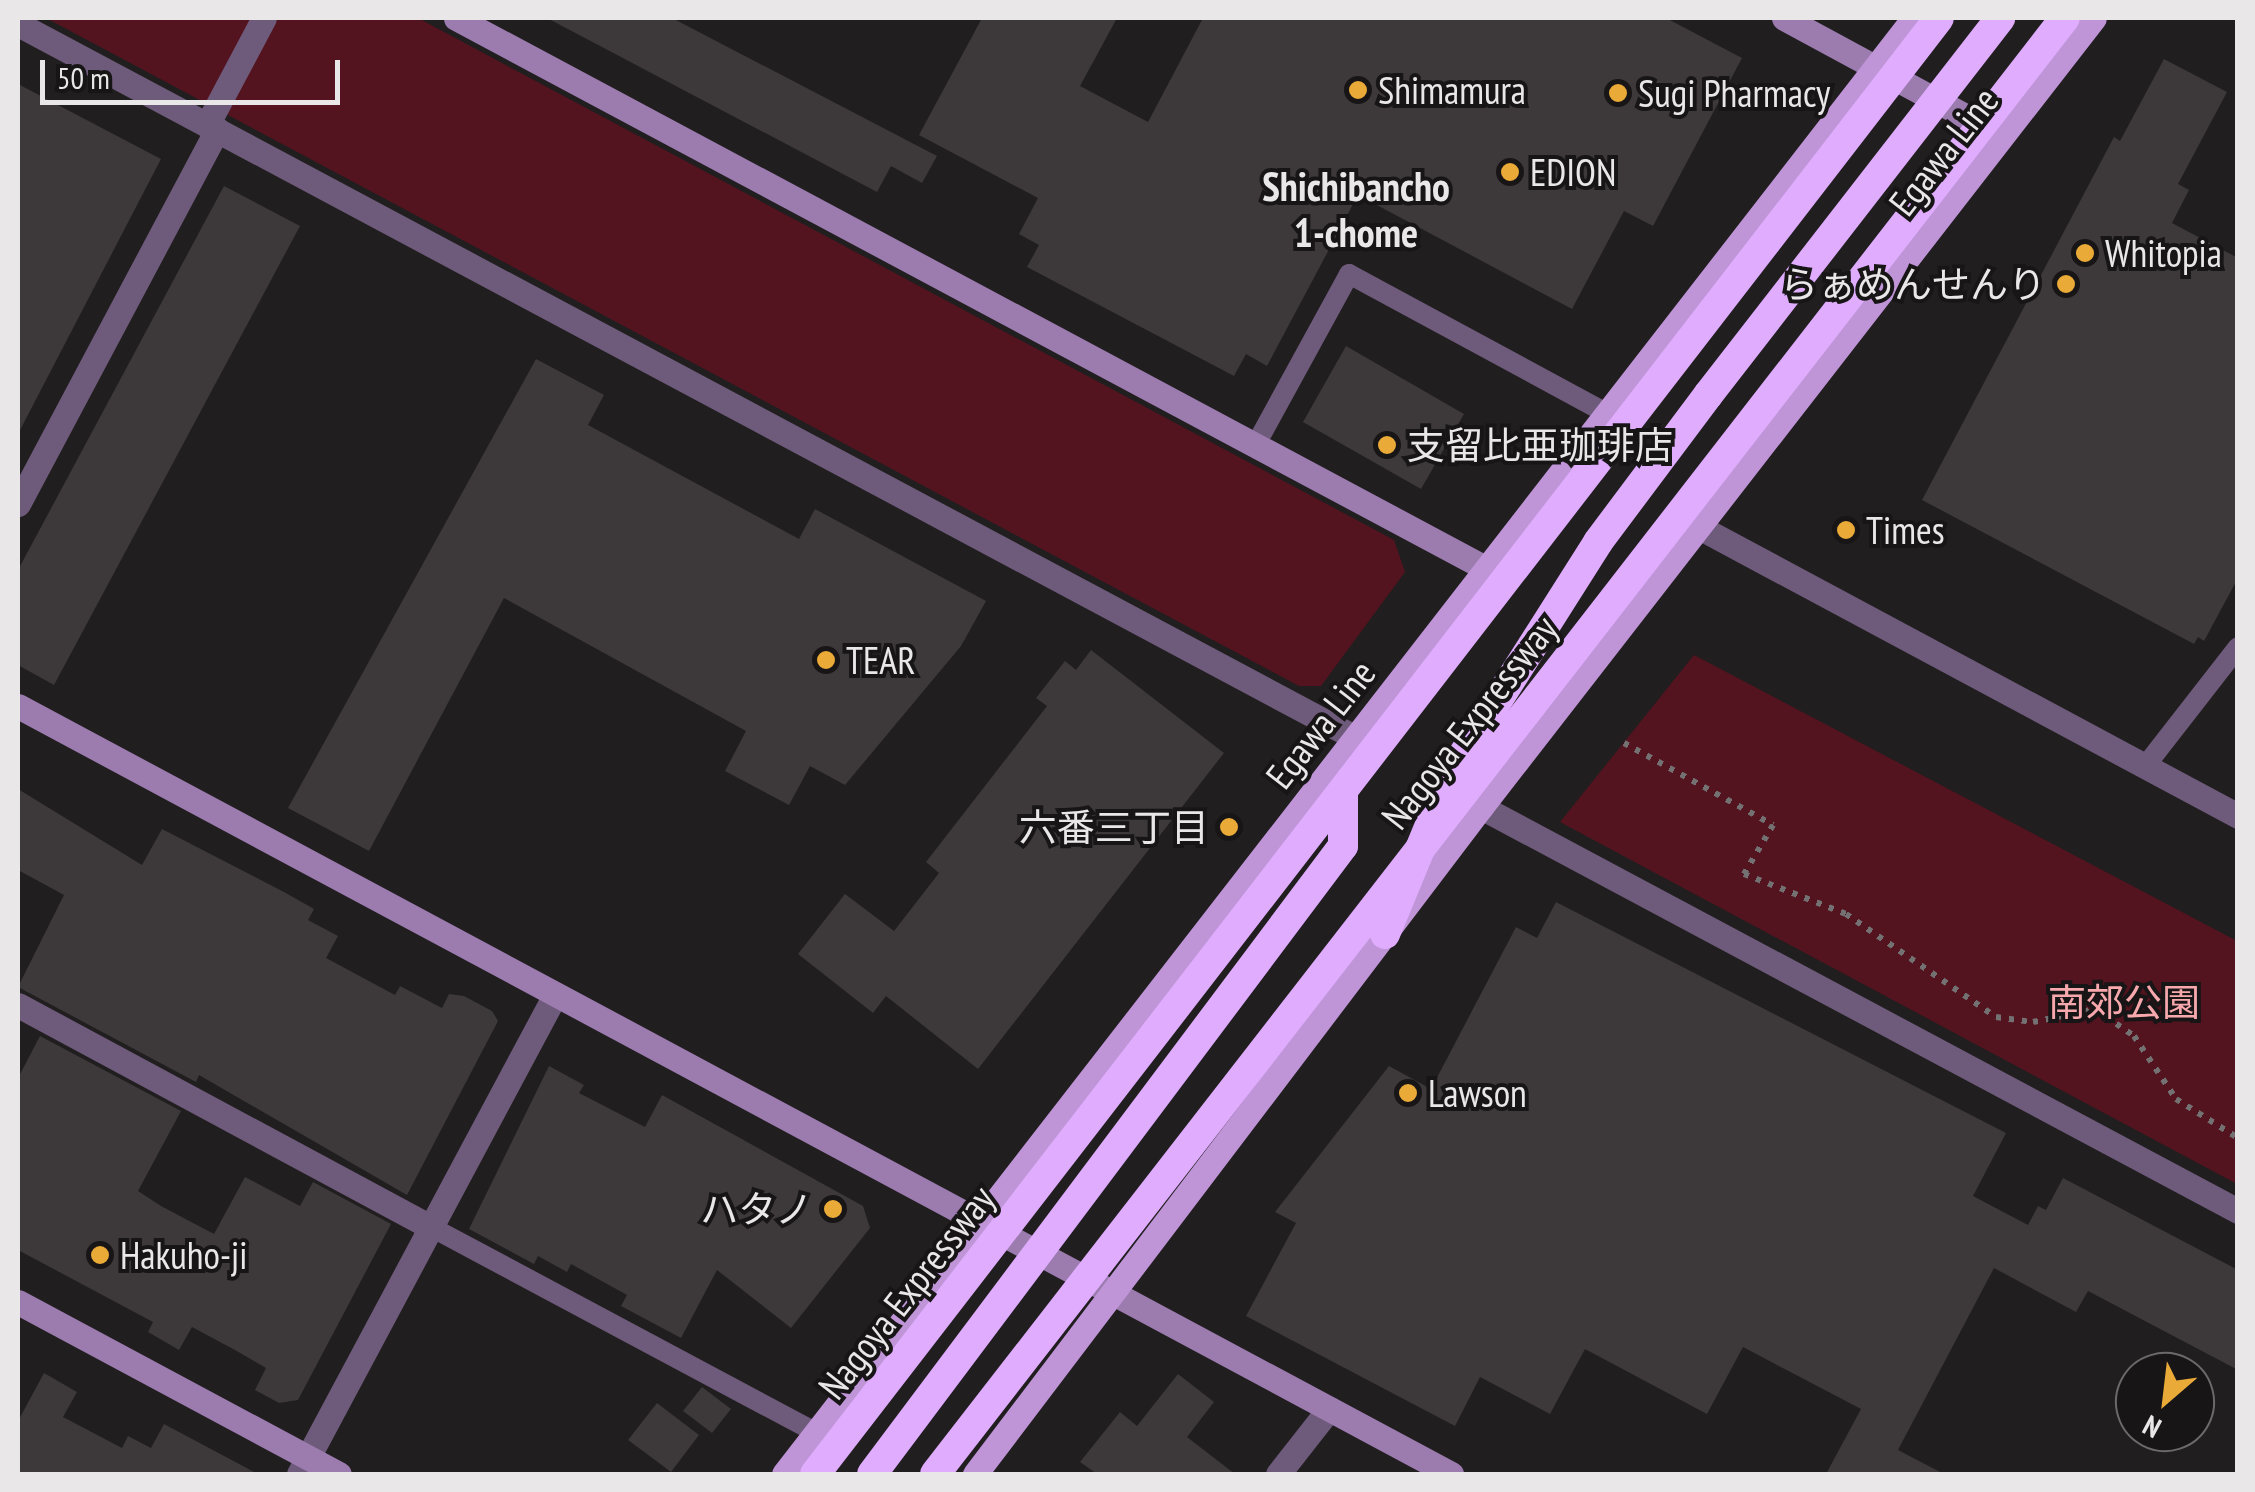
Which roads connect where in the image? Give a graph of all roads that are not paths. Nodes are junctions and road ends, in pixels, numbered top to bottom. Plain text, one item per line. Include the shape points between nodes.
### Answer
1 (264, 18) edge
2 (456, 18) edge
3 (1784, 18) edge
4 (1914, 18) edge
5 (1940, 18) edge
6 (2000, 18) edge
7 (2065, 18) edge
8 (2094, 18) edge
9 (18, 24) edge
10 (1876, 66) junction
11 (212, 128) junction
12 (2002, 136) junction
13 (1608, 414) junction
14 (1255, 446) junction
15 (18, 504) edge
16 (1697, 526) junction
17 (1488, 569) junction
18 (2238, 647) edge
19 (18, 706) edge
20 (1356, 738) junction
21 (2147, 764) junction
22 (1343, 791) junction
23 (1481, 807) junction
24 (2238, 816) edge
25 (1385, 934) junction
26 (555, 994) junction
27 (18, 1005) edge
28 (2238, 1211) edge
29 (981, 1224) junction
30 (431, 1226) junction
31 (1114, 1292) junction
32 (18, 1302) edge
33 (1329, 1409) junction
34 (817, 1433) junction
35 (303, 1466) edge
36 (339, 1474) edge
37 (784, 1474) edge
38 (815, 1474) edge
39 (872, 1474) edge
40 (934, 1474) edge
41 (975, 1474) edge
42 (1278, 1474) edge
43 (1451, 1474) edge

1 - 11 street
2 - 14 street
3 - 10 street
4 - 10 main road, Egawa Line
5 - 22 highway, Nagoya Expressway, bridge
6 - 25 highway, bridge via 1598,542 1451,774
7 - 40 highway, Nagoya Expressway, bridge
8 - 12 main road, Egawa Line
9 - 11 street
10 - 12 street
10 - 13 main road, Egawa Line
11 - 15 street
11 - 20 street
12 - 16 main road, Egawa Line
13 - 14 lane via 1349,274
13 - 17 main road, Egawa Line
14 - 17 street
16 - 21 street
16 - 23 main road, Egawa Line
17 - 20 main road, Egawa Line
18 - 21 lane
19 - 26 street
20 - 29 main road, Egawa Line
21 - 24 street
22 - 38 highway, Nagoya Expressway, bridge
22 - 39 highway, bridge via 1343,846
23 - 25 main road, Egawa Line
23 - 28 street
25 - 31 main road, Egawa Line
26 - 29 street
26 - 30 street
27 - 30 street
29 - 31 street
29 - 34 main road, Egawa Line
30 - 34 lane
30 - 35 street
31 - 33 street
31 - 41 main road, Egawa Line
32 - 35 street
33 - 42 street
33 - 43 street
34 - 37 main road, Egawa Line
35 - 36 street

